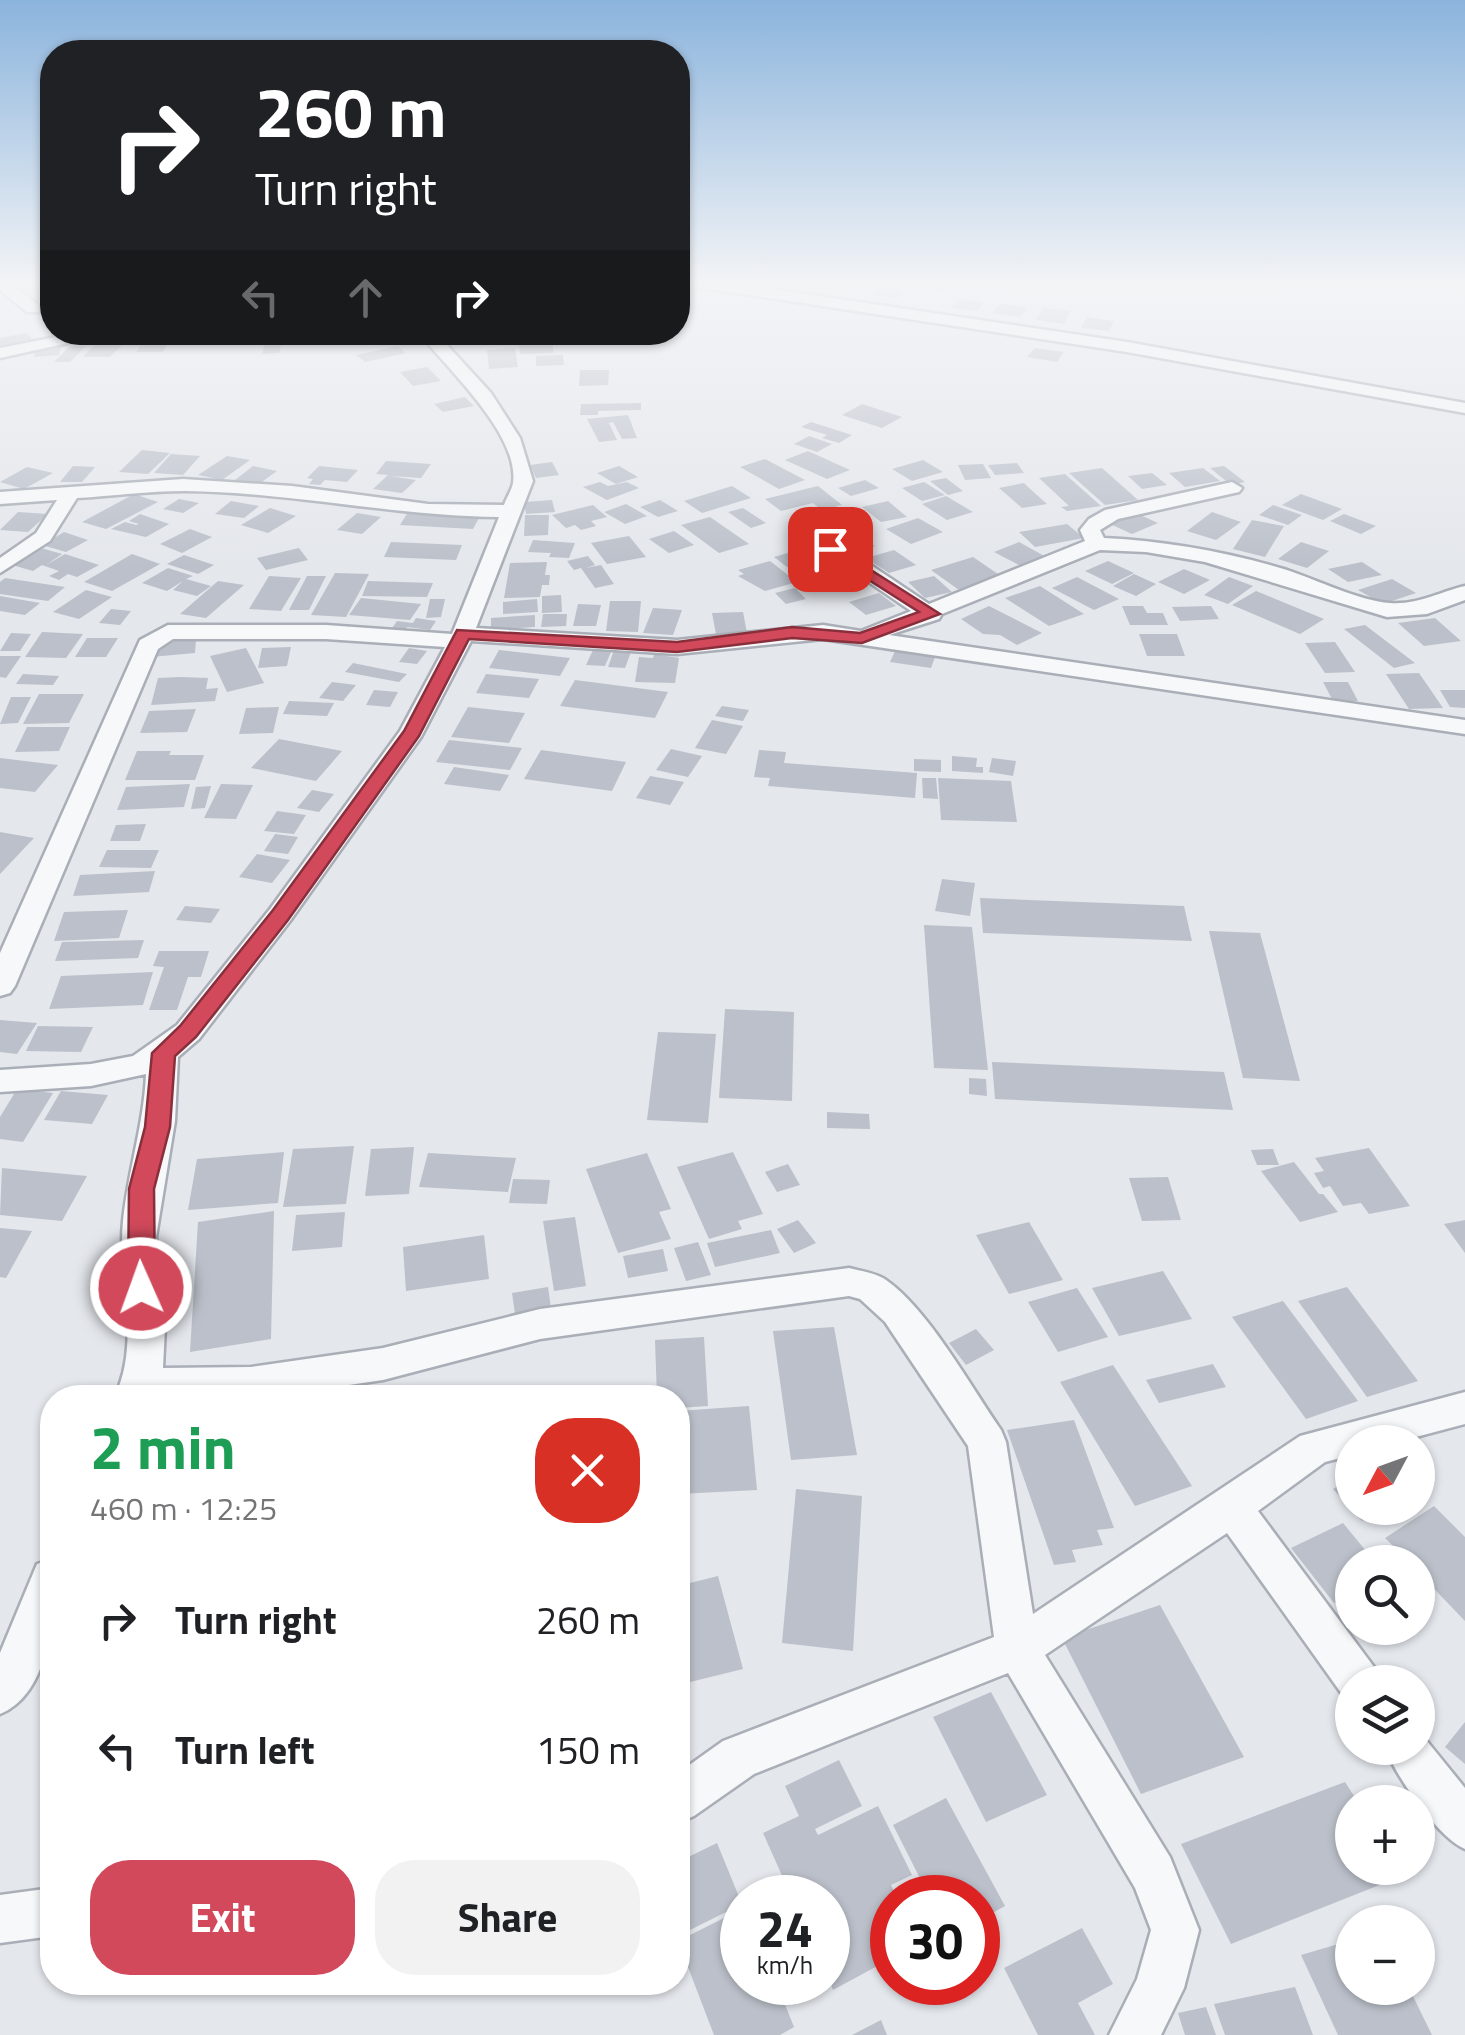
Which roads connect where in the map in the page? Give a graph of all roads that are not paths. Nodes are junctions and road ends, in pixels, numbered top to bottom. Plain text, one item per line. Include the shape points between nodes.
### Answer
1 (466, 376) edge
2 (1288, 376) edge
3 (1465, 408) edge
4 (1232, 488) dead end
5 (70, 492) junction
6 (0, 498) edge
7 (510, 511) junction
8 (804, 529) dead end
9 (1096, 544) junction
10 (0, 567) edge
11 (1465, 592) edge
12 (932, 614) junction
13 (461, 638) junction
14 (862, 638) junction
15 (1465, 728) edge
16 (0, 986) edge
17 (163, 1053) junction
18 (0, 1081) edge
19 (140, 1385) edge
20 (223, 1385) edge
21 (1465, 1408) edge
22 (1232, 1507) junction
23 (40, 1610) edge
24 (1017, 1648) junction
25 (1347, 1665) edge
26 (0, 1692) edge
27 (1420, 1765) edge
28 (690, 1792) edge
29 (1465, 1826) edge
30 (40, 1913) edge
31 (0, 1918) edge
32 (1134, 2035) edge

1 - 7 street via 510,438 523,481
2 - 3 street
4 - 9 street via 1112,514 1090,530
5 - 6 street
5 - 7 street via 183,485 428,510
5 - 10 street via 41,542
7 - 13 street
8 - 12 street
9 - 11 street via 1205,556 1386,610 1426,607
9 - 12 street
12 - 14 street
13 - 14 street via 677,647 792,632
13 - 16 street via 326,632 157,637 148,644
13 - 17 street via 412,732 280,915 188,1032
14 - 15 street
17 - 18 street via 91,1075
17 - 19 street via 158,1127 142,1189 146,1362
20 - 24 street via 383,1364 540,1324 850,1282 872,1288 898,1312 987,1442
21 - 22 street via 1314,1448
22 - 24 street
22 - 25 street
23 - 26 street
24 - 28 street via 739,1757
24 - 32 street via 1153,1874 1175,1930 1159,1988
27 - 29 street
30 - 31 street

